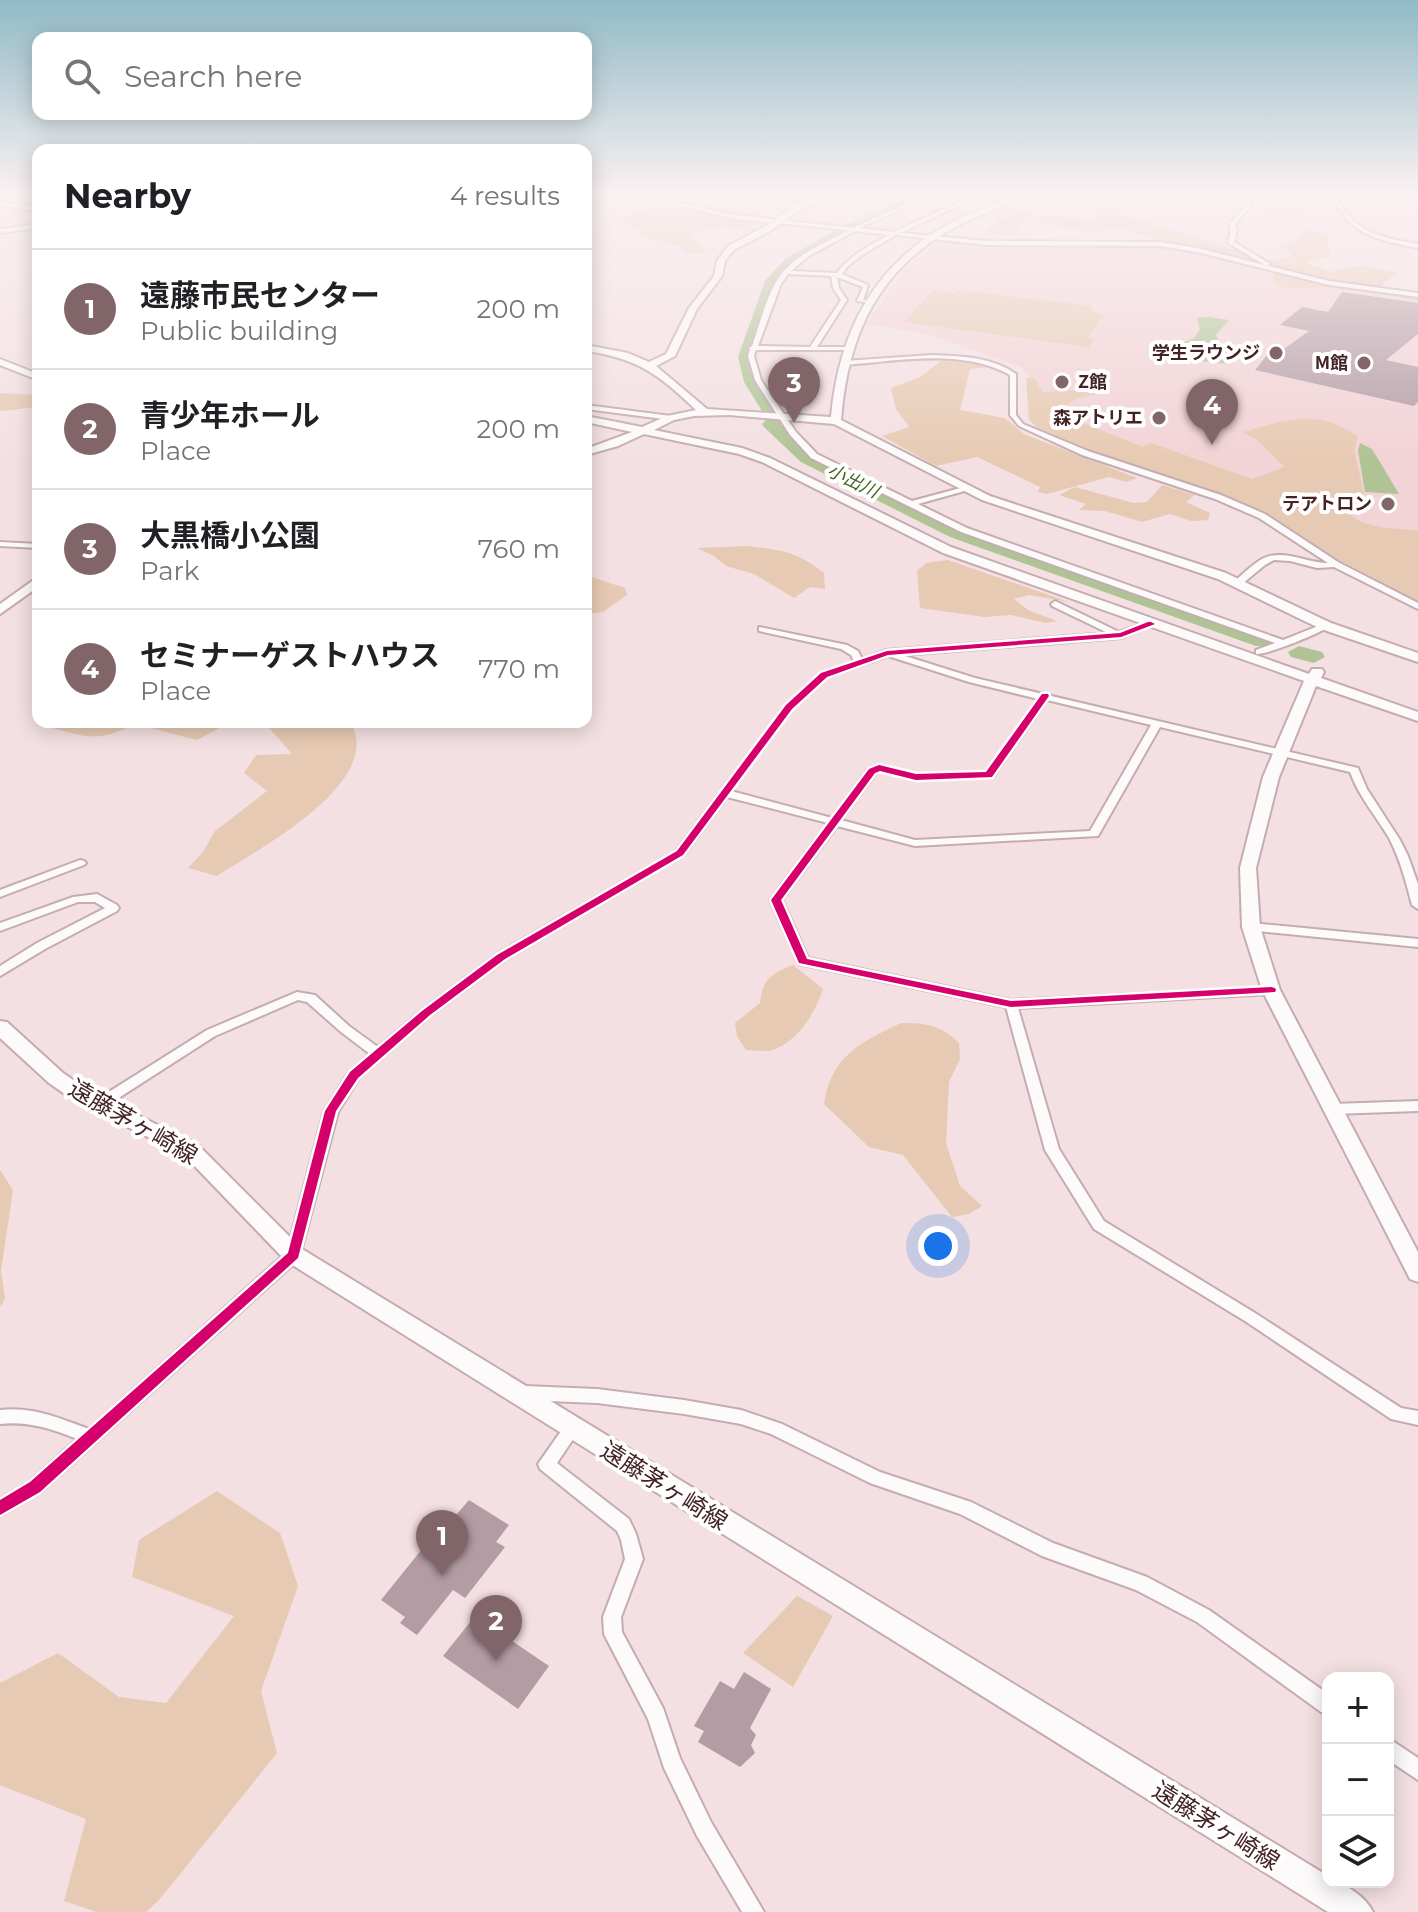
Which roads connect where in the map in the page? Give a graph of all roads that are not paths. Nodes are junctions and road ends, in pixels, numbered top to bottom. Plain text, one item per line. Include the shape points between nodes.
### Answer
1 (713, 282) edge
2 (781, 282) edge
3 (836, 282) edge
4 (862, 282) edge
5 (885, 282) edge
6 (1326, 282) edge
7 (1418, 295) edge
8 (869, 302) junction
9 (752, 348) junction
10 (592, 349) edge
11 (812, 349) junction
12 (847, 349) junction
13 (0, 362) edge
14 (845, 363) junction
15 (652, 364) junction
16 (0, 370) edge
17 (32, 375) edge
18 (32, 375) edge
19 (704, 412) junction
20 (592, 413) edge
21 (592, 414) edge
22 (777, 416) junction
23 (671, 418) junction
24 (836, 421) junction
25 (650, 428) junction
26 (592, 450) edge
27 (965, 488) junction
28 (910, 504) junction
29 (0, 544) edge
30 (32, 546) edge
31 (1335, 564) junction
32 (1239, 582) junction
33 (32, 586) edge
34 (1055, 604) dead end
35 (1418, 606) edge
36 (0, 610) edge
37 (1151, 624) junction
38 (1326, 626) junction
39 (762, 629) dead end
40 (1121, 635) junction
41 (1284, 643) junction
42 (1259, 652) junction
43 (887, 653) junction
44 (1418, 658) edge
45 (858, 661) junction
46 (1314, 676) junction
47 (1045, 696) junction
48 (1418, 708) edge
49 (1418, 717) edge
50 (1157, 723) junction
51 (1281, 751) junction
52 (726, 793) junction
53 (834, 820) junction
54 (80, 863) dead end
55 (0, 894) edge
56 (1418, 905) edge
57 (0, 927) edge
58 (1251, 927) junction
59 (1418, 943) edge
60 (0, 972) edge
61 (1271, 990) junction
62 (1011, 1004) junction
63 (0, 1027) edge
64 (379, 1054) junction
65 (98, 1105) junction
66 (1418, 1106) edge
67 (1333, 1109) junction
68 (294, 1255) junction
69 (1418, 1273) edge
70 (514, 1393) junction
71 (0, 1417) edge
72 (1418, 1418) edge
73 (572, 1429) junction
74 (92, 1437) junction
75 (0, 1508) edge
76 (1322, 1701) edge
77 (1394, 1752) edge
78 (1418, 1770) edge
79 (754, 1912) edge
80 (1357, 1912) edge

1 - 15 street via 693,308 670,356
2 - 9 street
3 - 11 street via 844,300
4 - 8 street via 866,286 860,301
5 - 8 street
6 - 7 street
8 - 12 street
9 - 11 street
9 - 22 street via 754,371
10 - 15 street
11 - 12 street
12 - 14 street
13 - 17 street
14 - 24 street
14 - 31 street via 962,358 998,365 1013,374 1013,415 1021,425 1085,453 1233,503
15 - 19 street
16 - 18 street
19 - 22 street
19 - 23 street
20 - 23 street
21 - 25 street
22 - 24 street
22 - 28 street via 814,456
23 - 25 street
24 - 27 street
25 - 26 street
25 - 37 street via 766,460 947,550
25 - 42 street via 758,450 973,552
27 - 28 street
27 - 32 street
28 - 41 street via 990,541
29 - 30 street
31 - 32 street via 1319,567 1274,558
31 - 35 street
32 - 38 street
33 - 36 street
34 - 40 street
37 - 40 street
37 - 46 street
38 - 41 street
38 - 44 street
39 - 45 street via 844,647
40 - 43 street
41 - 42 street
42 - 46 street
43 - 45 street
43 - 47 street
45 - 52 street via 824,675 789,707
46 - 48 street
46 - 49 street
46 - 51 street
47 - 50 street
47 - 53 street via 989,775 916,777 879,768
50 - 51 street
50 - 53 street via 1094,834 915,843
51 - 56 street via 1354,770 1361,791 1406,863
51 - 58 street via 1248,868
52 - 53 street
52 - 64 street via 680,853 501,957
53 - 62 street via 776,900 803,961
54 - 55 street
57 - 60 street via 77,899 97,898 113,908
58 - 59 street
58 - 61 street
61 - 62 street
61 - 67 street
62 - 72 street via 1052,1150 1099,1225 1397,1414
63 - 65 street, 遠藤茅ヶ崎線 via 56,1078
64 - 65 street via 311,998 297,996 211,1033
64 - 68 street via 354,1075 334,1104
65 - 68 street, 遠藤茅ヶ崎線 via 191,1150
66 - 67 street
67 - 69 street
68 - 70 street, 遠藤茅ヶ崎線
68 - 74 street
70 - 73 street, 遠藤茅ヶ崎線
70 - 76 street via 684,1407 776,1429 876,1478 965,1508 1048,1550 1141,1583 1203,1616
71 - 74 street via 41,1419
73 - 79 street via 546,1464 623,1525 630,1540 634,1559 612,1617 613,1634 656,1715 671,1761 704,1829
73 - 80 street, 遠藤茅ヶ崎線
74 - 75 street via 35,1487
77 - 78 street

